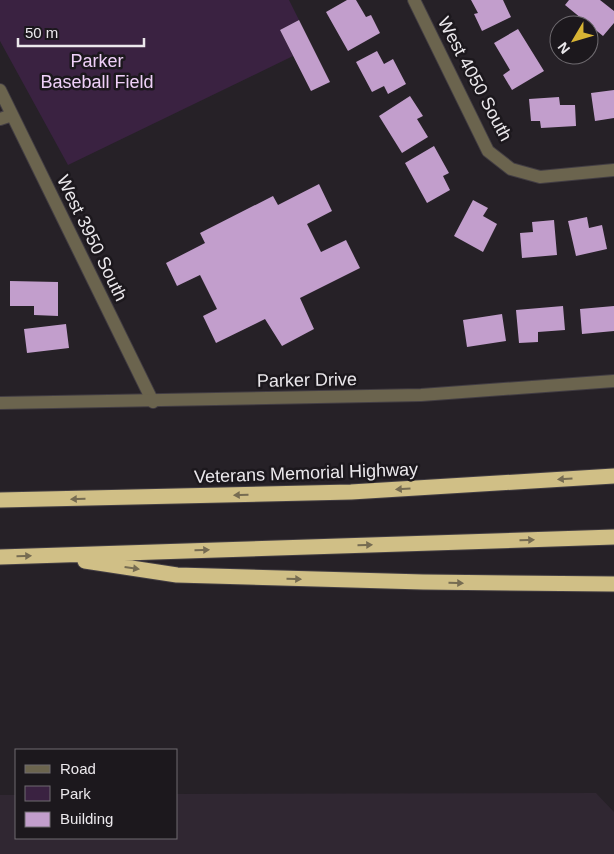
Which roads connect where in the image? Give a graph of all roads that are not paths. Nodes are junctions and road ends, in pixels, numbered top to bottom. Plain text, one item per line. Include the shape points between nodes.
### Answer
1 (414, 0) edge
2 (0, 90) edge
3 (6, 117) edge
4 (614, 170) edge
5 (614, 381) edge
6 (153, 402) junction
7 (0, 403) edge
8 (614, 476) edge
9 (0, 500) edge
10 (614, 537) edge
11 (0, 556) edge
12 (49, 556) junction
13 (614, 584) edge

1 - 4 street, West 4050 South via 488,151 511,169 540,177
2 - 3 street, West 3950 South
3 - 6 street, West 3950 South
5 - 6 street, Parker Drive via 421,395
6 - 7 street, Parker Drive
8 -> 9 highway, Veterans Memorial Highway via 352,492
12 -> 10 highway
11 -> 12 highway
12 -> 13 highway via 177,574 404,582

